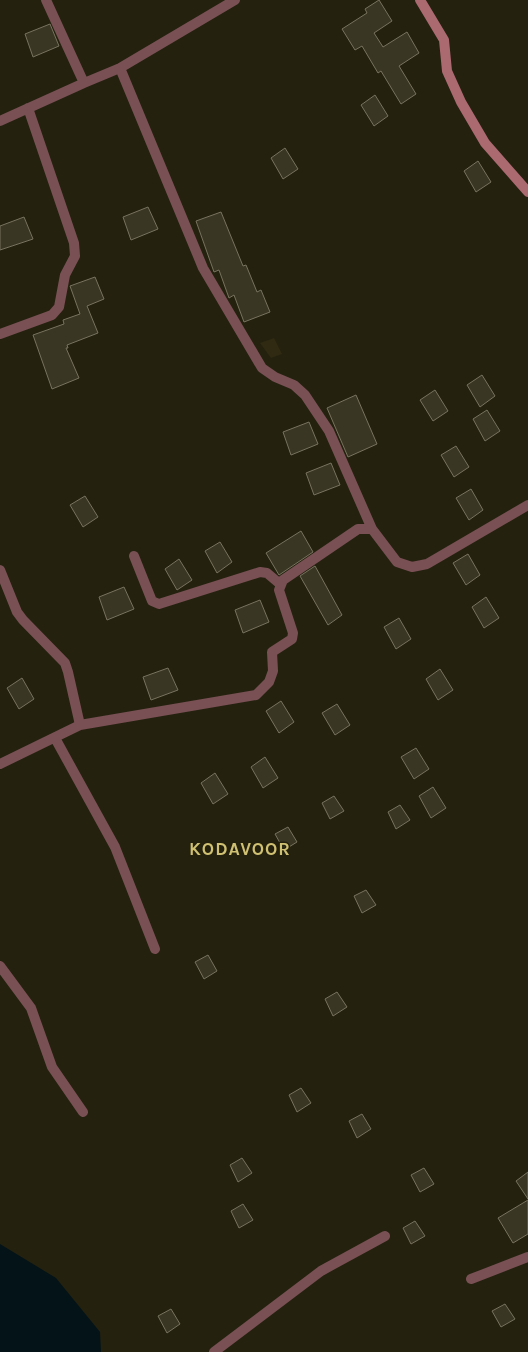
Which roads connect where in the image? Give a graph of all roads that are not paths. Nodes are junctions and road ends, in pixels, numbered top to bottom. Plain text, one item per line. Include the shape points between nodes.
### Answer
1 (46, 0) edge
2 (235, 0) edge
3 (420, 0) edge
4 (120, 68) junction
5 (84, 83) junction
6 (28, 108) junction
7 (0, 121) edge
8 (528, 192) edge
9 (0, 334) edge
10 (528, 505) edge
11 (372, 529) junction
12 (134, 556) dead end
13 (0, 570) edge
14 (280, 584) junction
15 (80, 725) junction
16 (55, 738) junction
17 (0, 764) edge
18 (155, 949) dead end
19 (0, 966) edge
20 (83, 1112) dead end
21 (384, 1236) dead end
22 (528, 1257) edge
23 (471, 1279) dead end
24 (214, 1352) edge

1 - 5 street
2 - 4 street
3 - 8 street via 444,40 447,71 461,102 485,143
4 - 5 street
4 - 11 street via 203,268 262,368 275,378 294,385 305,395 329,431
5 - 6 street
6 - 7 street
6 - 9 street via 74,243 75,256 65,275 59,307 52,315
10 - 11 street via 428,564 412,567 397,562
11 - 14 street via 358,529
12 - 14 street via 152,601 159,604 260,572 267,573
13 - 15 street via 17,612 65,663
14 - 15 street via 279,590 293,633 292,639 272,652 273,671 269,682 256,695
15 - 16 street
16 - 17 street
16 - 18 street via 115,847
19 - 20 street via 31,1008 52,1067
21 - 24 street via 321,1271
22 - 23 street

